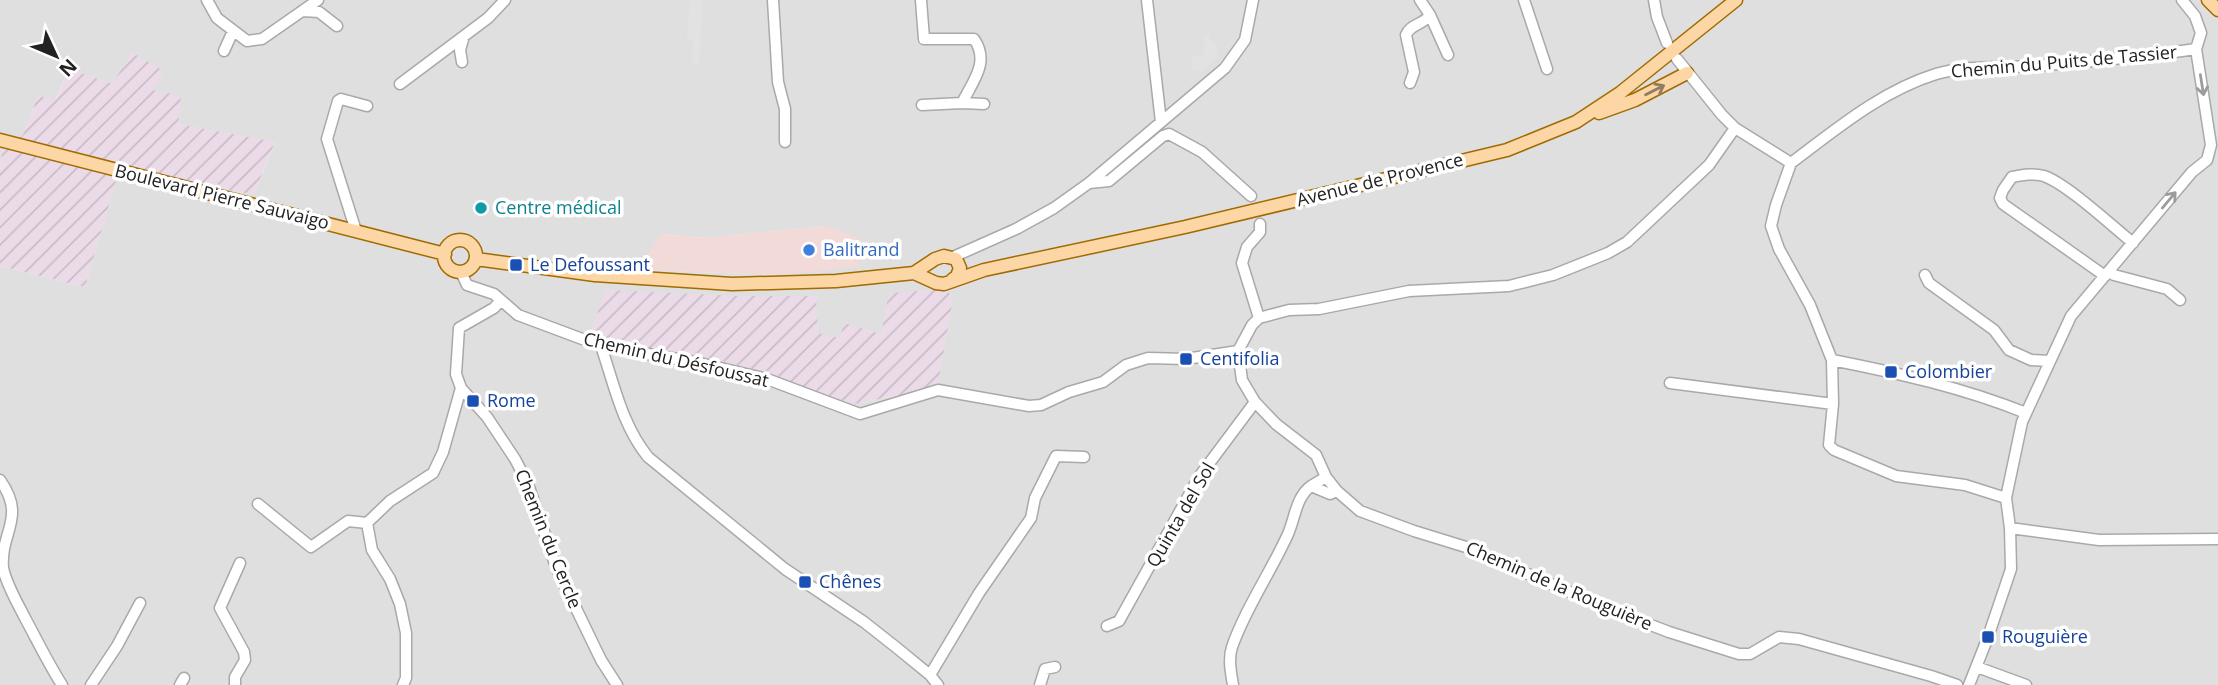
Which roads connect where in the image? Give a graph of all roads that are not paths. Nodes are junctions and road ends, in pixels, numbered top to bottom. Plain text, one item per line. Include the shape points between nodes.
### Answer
1 (207, 0) edge
2 (318, 0) edge
3 (505, 0) edge
4 (773, 0) edge
5 (921, 0) edge
6 (1147, 0) edge
7 (1420, 0) edge
8 (1524, 0) edge
9 (1654, 0) edge
10 (1736, 0) edge
11 (2182, 0) edge
12 (2208, 0) edge
13 (1252, 2) edge
14 (2218, 10) edge
15 (299, 12) junction
16 (1430, 15) junction
17 (337, 26) dead end
18 (233, 31) junction
19 (464, 36) junction
20 (1667, 43) dead end
21 (2196, 49) junction
22 (224, 51) dead end
23 (1448, 55) dead end
24 (1677, 59) dead end
25 (462, 62) dead end
26 (1547, 69) dead end
27 (1687, 73) junction
28 (400, 83) dead end
29 (1410, 83) dead end
30 (962, 103) junction
31 (984, 104) dead end
32 (922, 105) dead end
33 (368, 106) dead end
34 (1161, 122) junction
35 (1576, 122) junction
36 (1735, 128) junction
37 (0, 140) edge
38 (785, 142) dead end
39 (2213, 160) edge
40 (1791, 163) junction
41 (1089, 183) junction
42 (1251, 196) dead end
43 (1260, 224) dead end
44 (356, 231) junction
45 (2133, 243) junction
46 (445, 254) junction
47 (476, 259) junction
48 (959, 260) junction
49 (927, 266) junction
50 (984, 270) junction
51 (461, 272) junction
52 (914, 273) junction
53 (2107, 274) junction
54 (1924, 275) dead end
55 (929, 280) junction
56 (952, 281) junction
57 (501, 300) junction
58 (2180, 300) dead end
59 (1259, 318) junction
60 (601, 346) junction
61 (1238, 351) junction
62 (1832, 360) junction
63 (2050, 361) junction
64 (1670, 383) dead end
65 (461, 388) junction
66 (1255, 402) junction
67 (1833, 404) junction
68 (2026, 413) junction
69 (1084, 457) dead end
70 (1326, 477) junction
71 (0, 480) edge
72 (1311, 486) junction
73 (1337, 491) junction
74 (2006, 498) junction
75 (258, 504) dead end
76 (367, 523) junction
77 (2010, 528) junction
78 (2218, 539) edge
79 (240, 564) dead end
80 (140, 603) dead end
81 (1107, 626) dead end
82 (1055, 667) dead end
83 (1977, 667) junction
84 (930, 675) junction
85 (62, 685) edge
86 (91, 685) edge
87 (235, 685) edge
88 (403, 685) edge
89 (617, 685) edge
90 (938, 685) edge
91 (1040, 685) edge
92 (1233, 685) edge
93 (1957, 685) edge
94 (1969, 685) edge
95 (2025, 685) edge

1 - 18 street via 217,18
2 - 15 street
3 - 19 street
4 - 38 street
5 - 30 street via 924,39 974,39 979,47 980,68
6 - 34 street
7 - 16 street
8 - 26 street
9 - 20 street
10 - 35 main road, Avenue de Provence via 1620,93
11 - 21 street via 2201,33
12 - 14 main road
13 - 34 street via 1245,40 1236,54
15 - 17 street via 319,12
15 - 18 street via 262,39 247,41
16 - 23 street
16 - 29 street via 1406,35 1414,72
18 - 22 street
19 - 25 street
19 - 28 street
21 -> 39 street
21 - 40 street, Chemin du Puits de Tassier via 2127,60 1934,75 1853,116
24 - 27 street
35 -> 27 main road via 1635,100
27 - 36 street
30 - 31 street
30 - 32 street
33 - 44 street via 338,101 327,139
34 - 41 street
35 - 50 main road, Avenue de Provence via 1507,150
36 - 40 street
36 - 59 street via 1709,165 1627,242 1586,262 1509,286 1409,290
37 - 44 main road, Boulevard Pierre Sauvaigo
45 -> 39 street via 2192,172
40 - 62 street via 1771,226
41 - 42 street via 1109,181 1169,134 1202,152
41 - 48 street via 1054,208
43 - 59 street via 1242,263
44 - 46 main road, Boulevard Pierre Sauvaigo
45 - 53 street
45 - 53 street via 2045,176 2012,177 2000,198 2003,204
46 - 47 main road via 453,242 463,240 474,249
46 - 51 main road via 447,264
47 - 51 main road via 471,268
47 - 52 main road via 564,272 720,284 836,281
48 - 49 main road via 944,257
48 - 50 main road, Avenue de Provence
48 - 56 main road
49 - 52 main road
49 - 55 main road
50 - 56 main road, Avenue de Provence
51 - 57 street, Chemin du Désfoussat via 467,285
52 - 55 main road
53 - 58 street via 2167,289
53 - 63 street via 2071,316
54 - 63 street via 1994,330 2009,350 2031,360
55 - 56 main road via 936,284
57 - 60 street, Chemin du Désfoussat via 518,315
57 - 65 street via 459,328 456,374
59 - 61 street
60 - 61 street, Chemin du Désfoussat via 767,379 860,414 938,390 1029,407 1041,405 1103,382 1126,365 1148,358 1186,359
60 - 84 street via 627,426 648,457 785,569 864,622
61 - 66 street, Chemin de la Rouguière via 1242,380
62 - 67 street
62 - 68 street via 1979,396
63 - 68 street
64 - 67 street
65 - 76 street via 433,473 390,501
65 - 89 street, Chemin du Cercle via 515,459 556,567
66 - 70 street, Chemin de la Rouguière via 1316,455
66 - 81 street, Quinta del Sol via 1199,477 1119,621
67 - 74 street via 1829,445 1834,450 1896,476 1965,485
68 - 74 street
69 - 84 street via 1056,456 1035,498 1031,517
70 - 72 street
70 - 73 street, Chemin de la Rouguière
71 - 85 street via 13,513 1,547 3,568 13,596
72 - 73 street via 1330,495
72 - 92 street via 1304,491 1289,533 1231,650
73 - 93 street, Chemin de la Rouguière via 1360,511 1466,547 1680,636 1739,654 1750,654 1779,637 1799,639
74 - 77 street
75 - 76 street via 311,547 348,521
76 - 88 street via 372,550 400,604 406,633
77 - 78 street via 2099,540
77 - 83 street via 2011,569
79 - 87 street via 220,608 244,652
80 - 86 street
82 - 91 street via 1043,672
83 - 94 street
83 - 95 street
84 - 90 street

